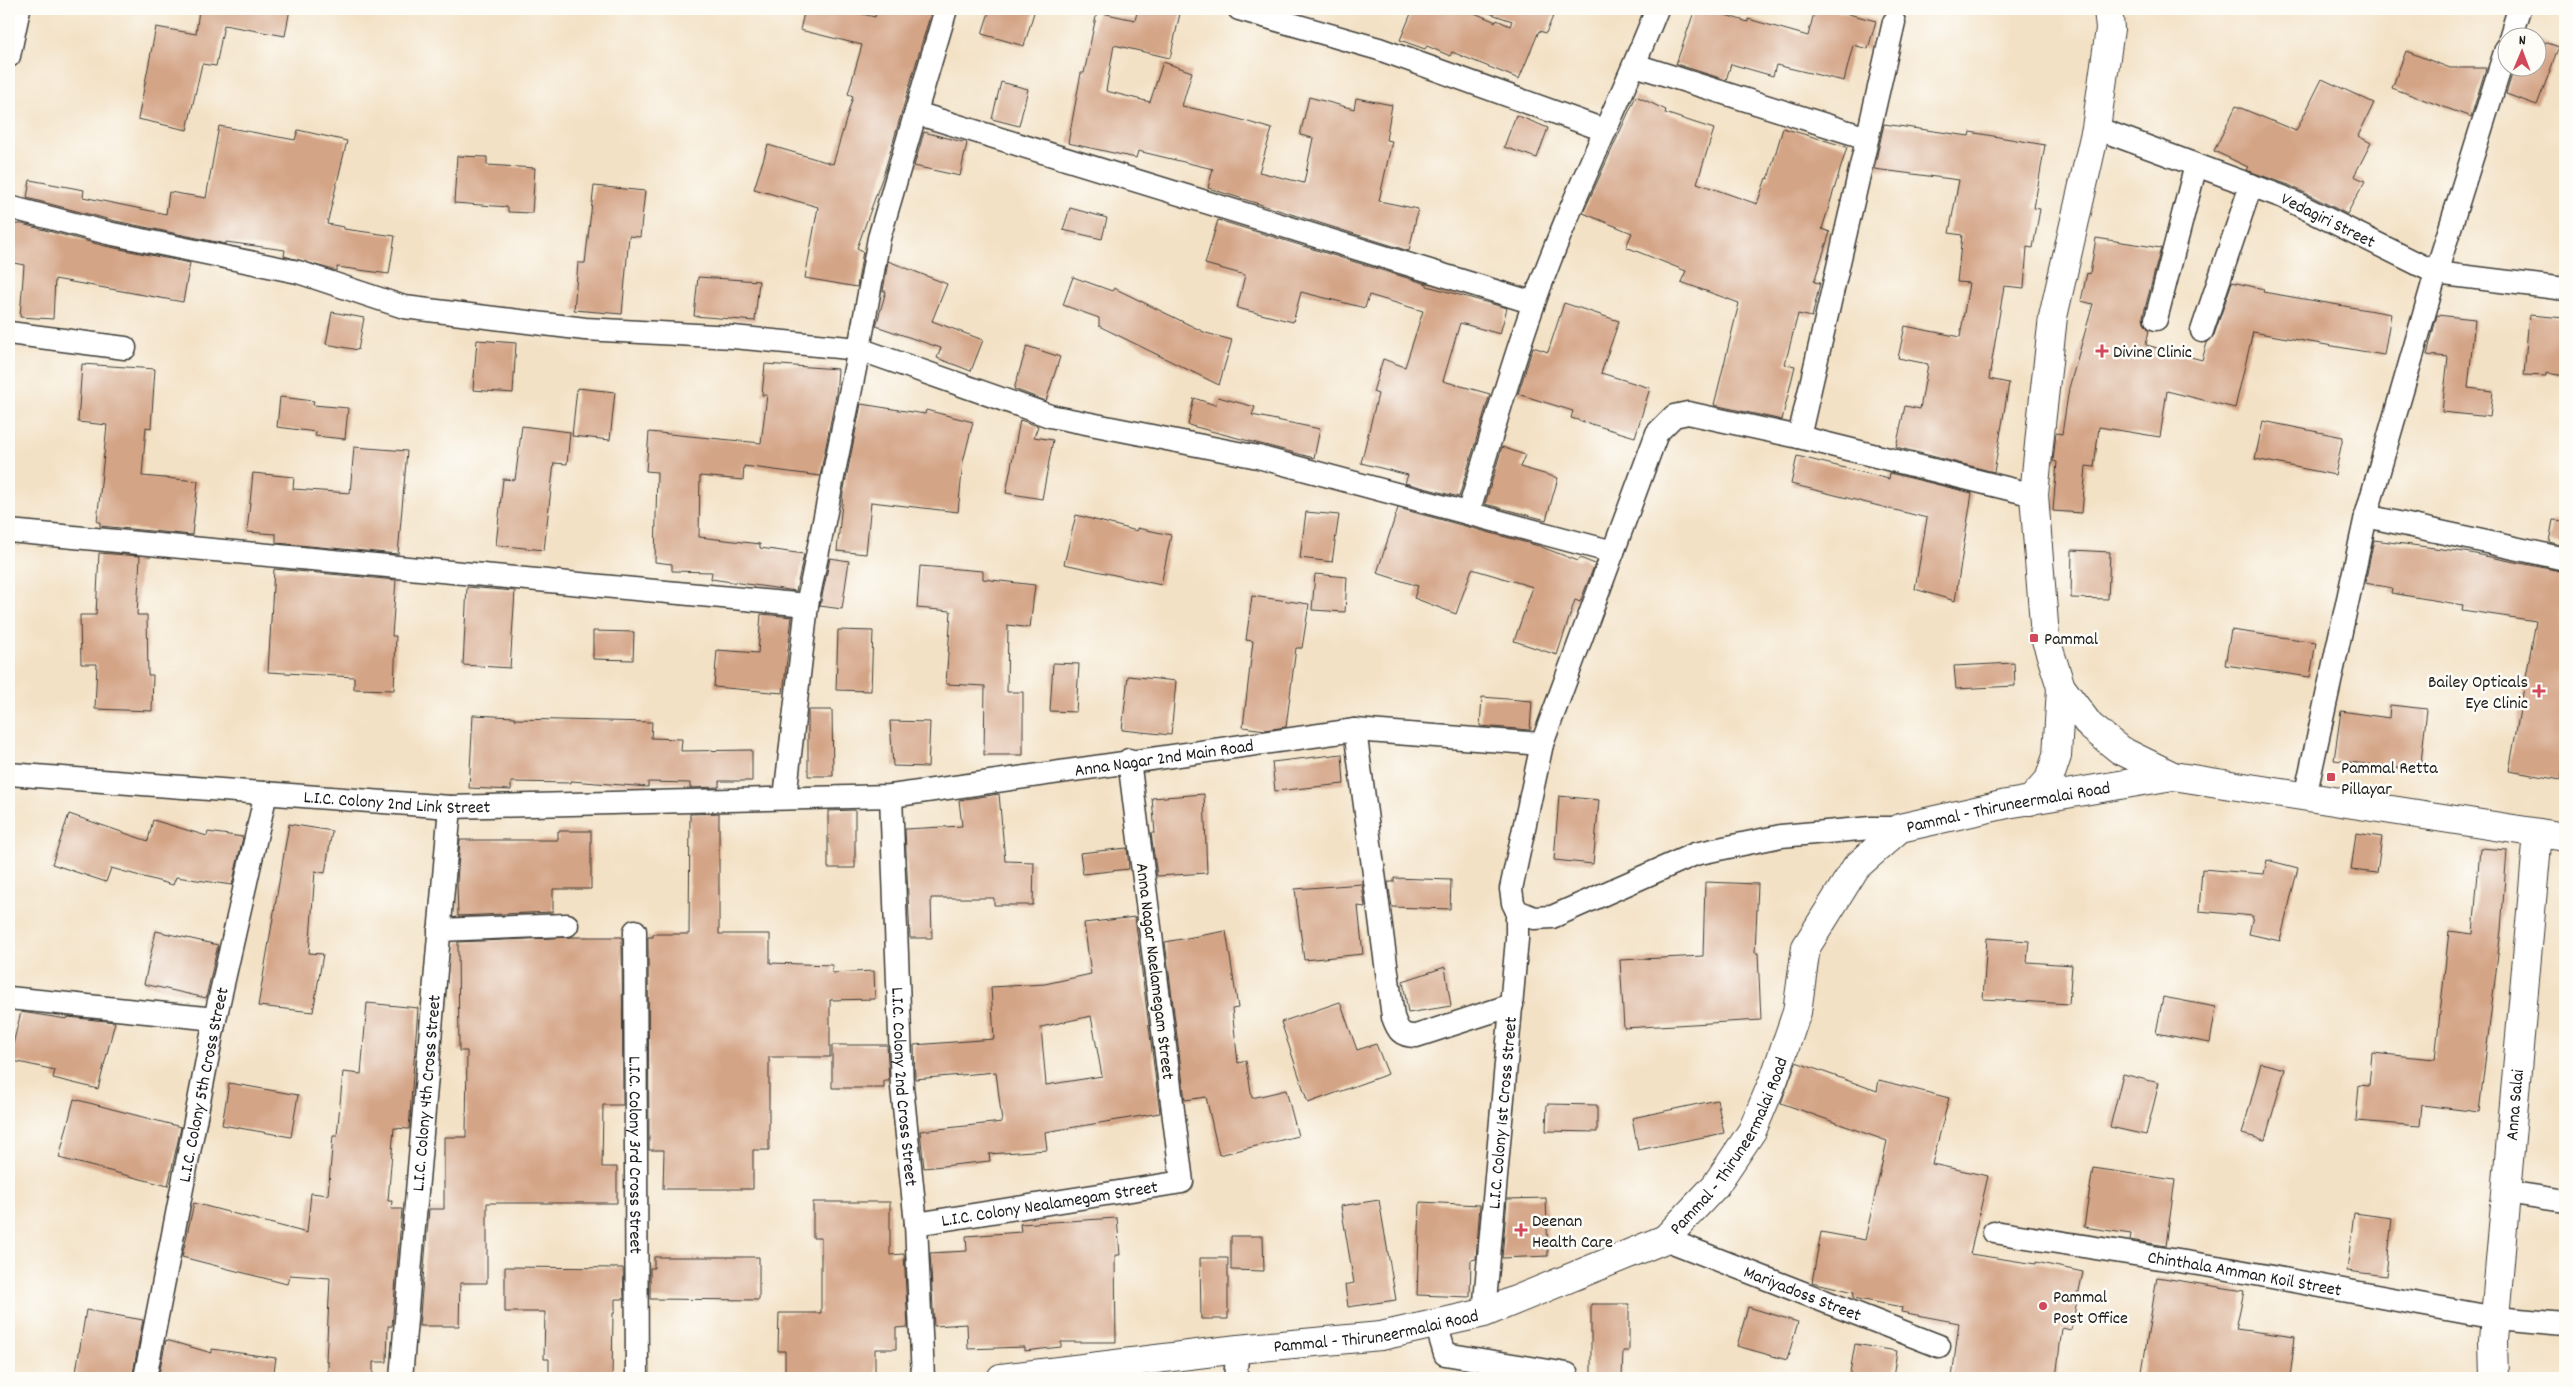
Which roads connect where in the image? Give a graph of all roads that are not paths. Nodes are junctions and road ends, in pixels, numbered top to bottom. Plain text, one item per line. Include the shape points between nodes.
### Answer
1 (19, 9) edge
2 (946, 9) edge
3 (1239, 9) edge
4 (1657, 9) edge
5 (2519, 9) edge
6 (2113, 15) edge
7 (1894, 22) dead end
8 (2513, 28) edge
9 (9, 56) edge
10 (1635, 65) junction
11 (2497, 78) edge
12 (916, 113) junction
13 (2096, 128) junction
14 (1604, 130) junction
15 (1867, 138) junction
16 (2196, 165) junction
17 (2251, 185) junction
18 (9, 207) edge
19 (2436, 273) junction
20 (2565, 289) edge
21 (1534, 303) junction
22 (2156, 319) dead end
23 (2202, 332) dead end
24 (9, 334) edge
25 (125, 348) dead end
26 (859, 349) junction
27 (1799, 437) junction
28 (2034, 495) junction
29 (1468, 513) junction
30 (2366, 516) junction
31 (9, 531) edge
32 (1613, 552) junction
33 (2565, 560) edge
34 (807, 605) junction
35 (2061, 687) junction
36 (1355, 730) junction
37 (1542, 744) junction
38 (1129, 760) junction
39 (9, 774) edge
40 (2173, 776) junction
41 (266, 793) junction
42 (891, 796) junction
43 (2305, 797) junction
44 (785, 798) junction
45 (2030, 801) junction
46 (450, 807) junction
47 (1900, 828) junction
48 (2538, 833) junction
49 (2565, 837) edge
50 (1517, 911) junction
51 (567, 925) dead end
52 (439, 930) junction
53 (635, 931) dead end
54 (9, 998) edge
55 (1512, 1005) junction
56 (215, 1020) junction
57 (1182, 1182) joint
58 (2506, 1192) junction
59 (2565, 1201) edge
60 (916, 1224) junction
61 (1994, 1232) dead end
62 (1665, 1239) junction
63 (1484, 1313) junction
64 (2496, 1318) junction
65 (1436, 1324) junction
66 (2565, 1324) edge
67 (1939, 1346) dead end
68 (1238, 1349) junction
69 (145, 1378) edge
70 (401, 1378) edge
71 (637, 1378) edge
72 (923, 1378) edge
73 (1001, 1378) edge
74 (1235, 1378) edge
75 (1566, 1378) edge
76 (2494, 1378) edge

1 - 9 street
2 - 12 street
3 - 14 street via 1379,49
4 - 10 street
5 - 8 street
6 - 13 street
7 - 15 street
10 - 14 street
10 - 15 street
11 - 19 street
12 - 21 street
12 - 26 street via 879,238
13 - 16 street, Vedagiri Street
13 - 28 street via 2053,317
14 - 21 street
15 - 27 street
16 - 17 street, Vedagiri Street
16 - 22 street
17 - 19 street, Vedagiri Street via 2283,197
17 - 23 street
18 - 26 street via 108,233 298,272 404,307 586,329 733,337
19 - 20 street, Vedagiri Street
19 - 30 street
21 - 29 street
24 - 25 street
26 - 29 street via 1050,416 1258,457
26 - 34 street
27 - 28 street, L.I.C. Colony 1st Cross Street
27 - 32 street, L.I.C. Colony 1st Cross Street via 1688,413 1674,416 1657,433
28 - 35 street via 2045,637
29 - 32 street
30 - 33 street
30 - 43 street
31 - 34 street
32 - 37 street, L.I.C. Colony 1st Cross Street
34 - 44 street
35 - 40 street via 2090,726 2120,750
35 - 45 street via 2057,756 2049,780
36 - 37 street, Anna Nagar 2nd Main Road
36 - 38 street, Anna Nagar 2nd Main Road
36 - 55 street via 1393,1017 1398,1030 1405,1036 1416,1036
37 - 50 street, L.I.C. Colony 1st Cross Street via 1511,889
38 - 42 street, Anna Nagar 2nd Main Road
38 - 57 street, Anna Nagar Naelamegam Street
39 - 41 street, L.I.C. Colony 2nd Link Street
40 - 43 street
40 - 45 street, Pammal - Thiruneermalai Road
41 - 46 street, L.I.C. Colony 2nd Link Street
41 - 56 street, L.I.C. Colony 5th Cross Street
42 - 44 street, Anna Nagar 2nd Main Road
42 - 60 street, L.I.C. Colony 2nd Cross Street via 902,1087
43 - 48 street
44 - 46 street, L.I.C. Colony 2nd Link Street
45 - 47 street, Pammal - Thiruneermalai Road
46 - 52 street, L.I.C. Colony 4th Cross Street
47 - 50 street via 1772,838 1695,854 1552,917 1534,918
47 - 62 street, Pammal - Thiruneermalai Road via 1856,868 1806,947 1797,1012 1752,1131 1715,1186
48 - 49 street
48 - 58 street, Anna Salai
50 - 55 street, L.I.C. Colony 1st Cross Street
51 - 52 street
52 - 70 street, L.I.C. Colony 4th Cross Street
53 - 71 street, L.I.C. Colony 3rd Cross Street
54 - 56 street
55 - 63 street, L.I.C. Colony 1st Cross Street
56 - 69 street, L.I.C. Colony 5th Cross Street
57 - 60 street, L.I.C. Colony Nealamegam Street
58 - 59 street
58 - 64 street, Anna Salai
60 - 72 street, L.I.C. Colony 2nd Cross Street
61 - 64 street, Chinthala Amman Koil Street via 2217,1267
62 - 63 street, Pammal - Thiruneermalai Road
62 - 67 street, Mariyadoss Street
63 - 65 street, Pammal - Thiruneermalai Road
64 - 66 street, Chinthala Amman Koil Street
64 - 76 street, Anna Salai
65 - 68 street, Pammal - Thiruneermalai Road via 1381,1336
65 - 75 street via 1445,1354 1567,1374
68 - 73 street, Pammal - Thiruneermalai Road
68 - 74 street

